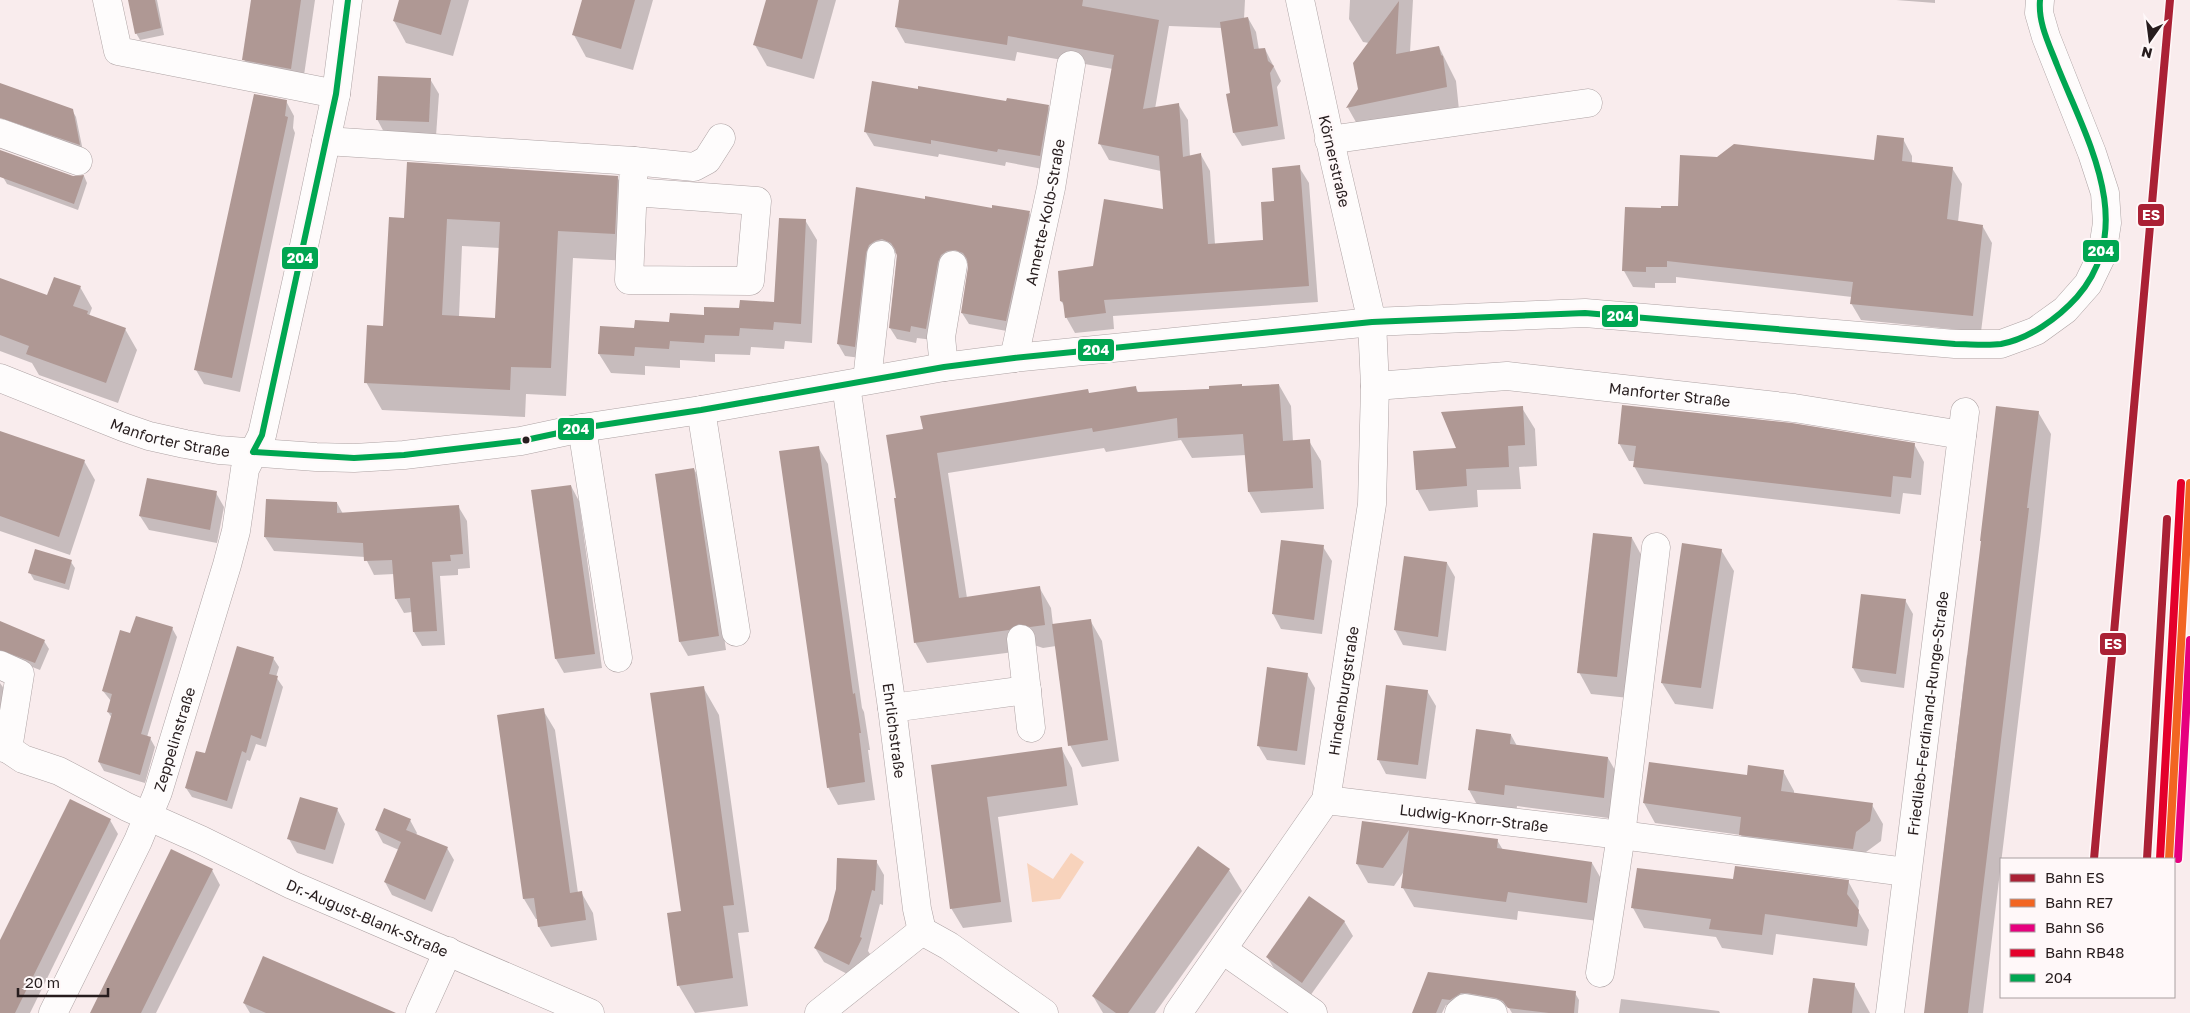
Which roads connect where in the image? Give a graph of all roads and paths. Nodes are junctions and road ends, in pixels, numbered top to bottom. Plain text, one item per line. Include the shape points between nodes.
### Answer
1 (106, 0) edge
2 (348, 0) edge
3 (1300, 0) edge
4 (2040, 0) edge
5 (1071, 65) dead end
6 (336, 94) junction
7 (1588, 103) dead end
8 (0, 133) edge
9 (721, 138) dead end
10 (1329, 140) junction
11 (326, 141) junction
12 (78, 162) dead end
13 (634, 162) junction
14 (633, 192) junction
15 (881, 255) dead end
16 (953, 265) dead end
17 (1372, 322) junction
18 (1014, 358) junction
19 (944, 367) junction
20 (0, 378) edge
21 (856, 382) junction
22 (1375, 386) junction
23 (701, 410) junction
24 (1964, 423) joint
25 (582, 428) junction
26 (253, 452) junction
27 (1656, 547) dead end
28 (736, 632) dead end
29 (1021, 639) dead end
30 (618, 658) dead end
31 (0, 665) edge
32 (1026, 690) junction
33 (892, 708) junction
34 (1031, 728) dead end
35 (4, 748) edge
36 (1326, 800) junction
37 (148, 817) junction
38 (1621, 835) junction
39 (1906, 872) junction
40 (922, 930) junction
41 (1223, 950) junction
42 (448, 951) junction
43 (1600, 973) dead end
44 (53, 1013) edge
45 (420, 1013) edge
46 (590, 1013) edge
47 (819, 1013) edge
48 (1044, 1013) edge
49 (1178, 1013) edge
50 (1314, 1013) edge
51 (1459, 1013) edge
52 (1493, 1013) edge
53 (1890, 1013) edge

1 - 6 street via 118,51
2 - 6 street, Zeppelinstraße
3 - 10 street, Körnerstraße
4 - 17 street, Manforter Straße via 2039,13 2046,37 2105,193 2108,223 2102,255 2088,284 2065,310 2036,331 2001,344 1955,344 1585,313
5 - 18 street, Annette-Kolb-Straße via 1051,188
6 - 11 street, Zeppelinstraße
7 - 10 street
8 - 12 street
9 - 13 street via 707,160 694,167
10 - 17 street, Körnerstraße
11 - 13 street
11 - 26 street, Zeppelinstraße via 262,435
13 - 14 street
14 - 14 street via 629,280 750,281 757,201
15 - 21 street, Ehrlichstraße
16 - 19 street via 941,337
17 - 18 street, Manforter Straße
17 - 22 street, Hindenburgstraße
18 - 19 street, Manforter Straße
19 - 21 street, Manforter Straße
20 - 26 street, Manforter Straße via 149,436 219,450
21 - 23 street, Manforter Straße
21 - 33 street, Ehrlichstraße
22 - 24 street, Manforter Straße via 1507,376
22 - 36 street, Hindenburgstraße via 1372,504
23 - 25 street, Manforter Straße
23 - 28 street
24 - 39 street, Friedlieb-Ferdinand-Runge-Straße
25 - 26 street, Manforter Straße via 521,441 381,457 316,457
25 - 30 street
26 - 37 street, Zeppelinstraße via 245,469 236,531 227,565
27 - 38 street
29 - 32 street
31 - 35 street via 20,674
32 - 33 street
32 - 34 street
33 - 40 street, Ehrlichstraße
35 - 37 street, Dr.-August-Blank-Straße via 23,759 59,771
36 - 38 street, Ludwig-Knorr-Straße
36 - 41 street, Hindenburgstraße
37 - 42 street, Dr.-August-Blank-Straße via 292,885
37 - 44 street, Zeppelinstraße
38 - 39 street, Ludwig-Knorr-Straße
38 - 43 street
39 - 53 street, Friedlieb-Ferdinand-Runge-Straße
40 - 47 street
40 - 48 street
41 - 49 street, Hindenburgstraße
41 - 50 street
42 - 45 street
42 - 46 street, Dr.-August-Blank-Straße
51 - 52 street via 1465,1008

